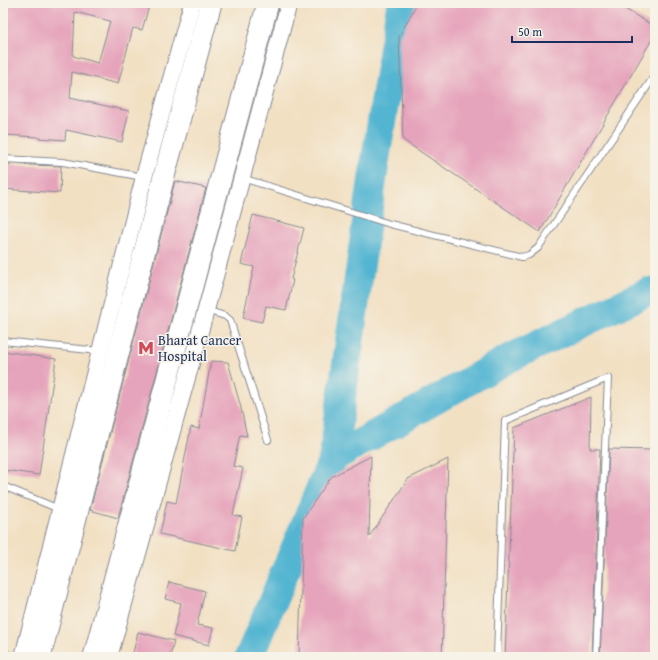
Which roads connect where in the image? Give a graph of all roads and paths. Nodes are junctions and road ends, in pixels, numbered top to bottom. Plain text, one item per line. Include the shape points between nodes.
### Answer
1 (192, 3) edge
2 (211, 3) edge
3 (268, 3) edge
4 (289, 3) edge
5 (655, 75) edge
6 (3, 159) edge
7 (242, 178) junction
8 (153, 179) junction
9 (206, 310) junction
10 (3, 341) edge
11 (109, 352) junction
12 (268, 440) dead end
13 (3, 486) edge
14 (61, 510) junction
15 (23, 657) edge
16 (40, 657) edge
17 (94, 657) edge
18 (109, 657) edge
19 (497, 657) edge
20 (596, 657) edge

1 - 8 street
2 - 8 highway
3 - 17 highway
4 - 7 street
5 - 7 lane via 538,248 530,255 522,257 390,224
6 - 8 lane via 63,162
7 - 9 street
8 - 11 highway
9 - 12 lane via 230,320
9 - 18 street
10 - 11 lane
11 - 14 street
11 - 16 highway
13 - 14 lane
14 - 15 street
19 - 20 lane via 505,421 608,378

